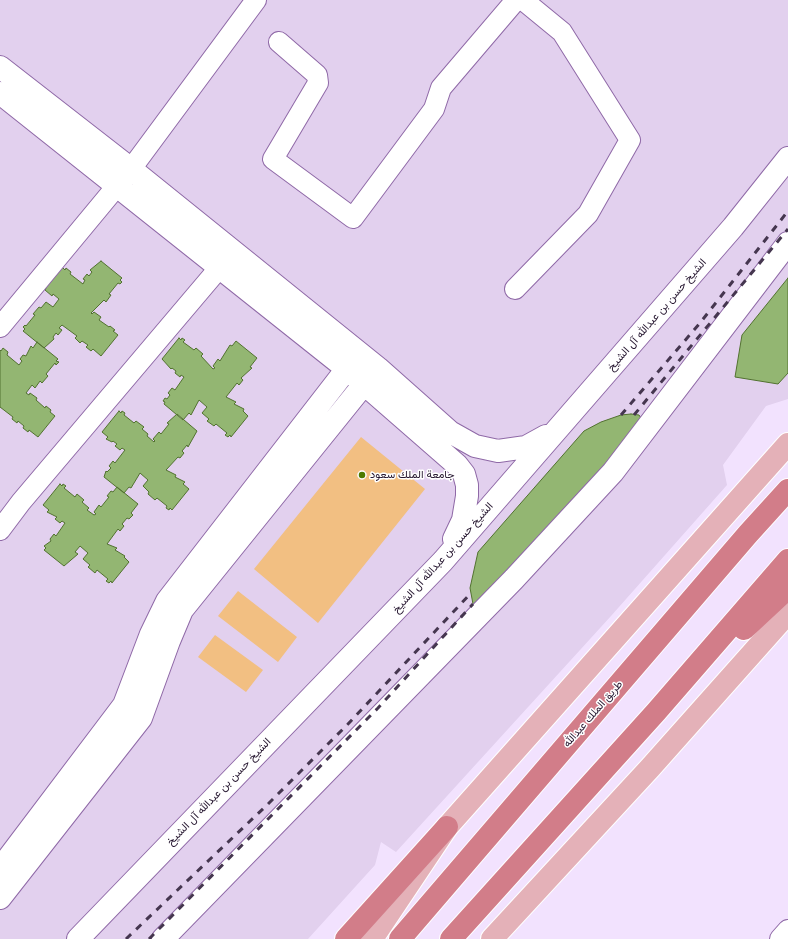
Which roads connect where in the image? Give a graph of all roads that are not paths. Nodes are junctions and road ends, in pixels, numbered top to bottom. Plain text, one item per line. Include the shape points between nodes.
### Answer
1 (256, 0) edge
2 (516, 0) edge
3 (523, 0) edge
4 (279, 42) dead end
5 (0, 67) edge
6 (0, 93) edge
7 (30, 104) junction
8 (788, 158) edge
9 (125, 177) junction
10 (788, 243) edge
11 (220, 267) junction
12 (515, 289) dead end
13 (0, 327) edge
14 (353, 361) junction
15 (378, 368) junction
16 (363, 384) junction
17 (556, 430) junction
18 (788, 444) edge
19 (788, 490) edge
20 (0, 530) edge
21 (788, 560) edge
22 (442, 561) junction
23 (788, 588) edge
24 (788, 613) edge
25 (124, 706) junction
26 (656, 712) junction
27 (141, 718) junction
28 (447, 827) junction
29 (0, 869) edge
30 (0, 898) edge
31 (788, 930) edge
32 (78, 939) edge
33 (163, 939) edge
34 (346, 939) edge
35 (372, 939) edge
36 (400, 939) edge
37 (451, 939) edge
38 (492, 939) edge
39 (780, 939) edge

1 - 9 street
2 - 4 street via 441,88 434,109 353,218 272,159 318,83 317,75
3 - 12 street via 562,32 630,140 588,214
5 - 7 street
6 - 7 street
7 - 9 street
8 - 17 street, الشيخ حسن بن عبدالله آل الشيخ via 734,227
9 - 11 street
9 - 13 street
9 - 14 street
10 - 33 street via 613,472 514,580
11 - 14 street
11 - 20 street
14 - 15 street
14 - 16 street
14 - 25 street via 167,601 151,634
15 - 16 street
15 - 17 street via 450,432 475,446 498,451 514,450
16 - 22 street via 457,465 464,474 467,496 463,520
16 - 27 street via 182,610 168,640
17 - 22 street, الشيخ حسن بن عبدالله آل الشيخ
18 - 28 main road
19 - 36 highway, طريق الملك عبدالله
21 - 26 highway
22 - 32 street, الشيخ حسن بن عبدالله آل الشيخ
23 - 26 highway
24 - 38 main road via 650,768
25 - 27 street
25 - 29 street
26 - 37 highway
27 - 30 street
28 - 34 highway
28 - 35 main road
31 - 39 street

